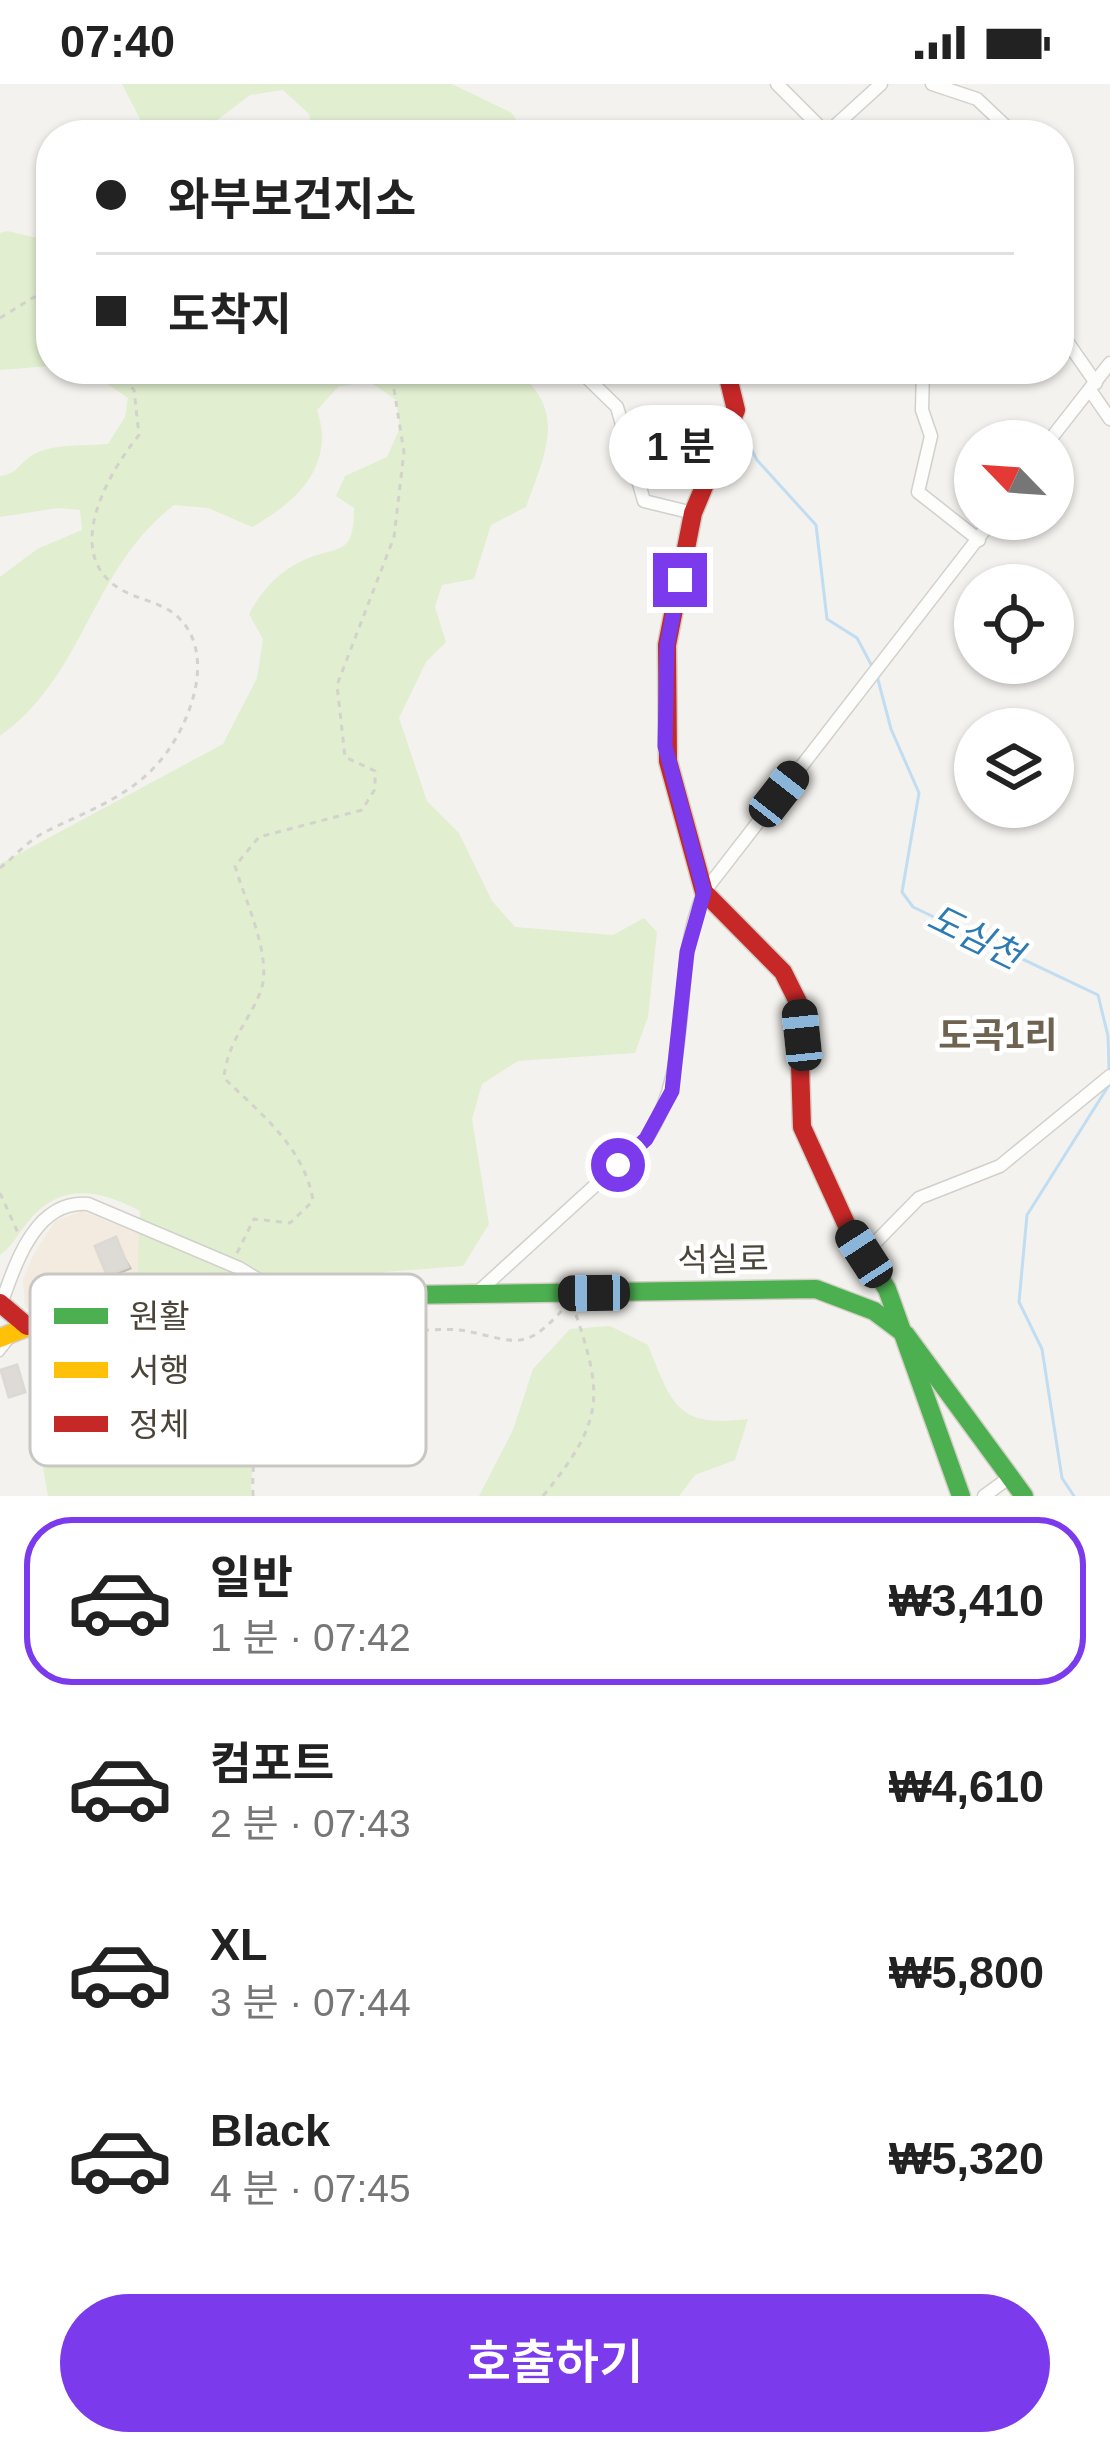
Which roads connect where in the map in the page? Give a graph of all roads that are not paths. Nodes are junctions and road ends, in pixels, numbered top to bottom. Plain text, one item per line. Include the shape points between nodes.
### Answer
1 (777, 84) edge
2 (880, 84) edge
3 (932, 84) edge
4 (812, 120) edge
5 (840, 120) edge
6 (999, 120) edge
7 (1074, 355) edge
8 (1110, 363) edge
9 (593, 384) edge
10 (730, 384) edge
11 (922, 384) edge
12 (1093, 386) junction
13 (1110, 419) edge
14 (1066, 420) edge
15 (693, 513) junction
16 (954, 520) edge
17 (979, 540) edge
18 (704, 892) junction
19 (1109, 1077) edge
20 (864, 1254) junction
21 (247, 1274) edge
22 (476, 1294) junction
23 (426, 1295) edge
24 (0, 1304) edge
25 (14, 1333) edge
26 (906, 1335) junction
27 (0, 1353) edge
28 (1010, 1478) junction
29 (961, 1496) edge
30 (984, 1496) edge
31 (1024, 1496) edge

1 - 4 street
2 - 5 street
3 - 6 street via 977,99
7 - 12 street
8 - 12 street
9 - 15 street via 617,407 644,501
10 - 15 street via 736,410
11 - 16 street via 931,436 918,492
12 - 13 street
12 - 14 street
15 - 18 street via 667,645 665,746
17 - 18 street
18 - 20 street via 783,972 798,1002 802,1127
18 - 22 street via 663,1114 646,1139
19 - 20 street via 1000,1166 919,1198
20 - 26 street
21 - 24 street via 72,1203 24,1246
22 - 23 street, 석실로
22 - 26 street, 석실로 via 816,1289 874,1311
24 - 25 street
25 - 27 lane
26 - 28 street, 석실로
26 - 29 street
28 - 30 street
28 - 31 street, 석실로

